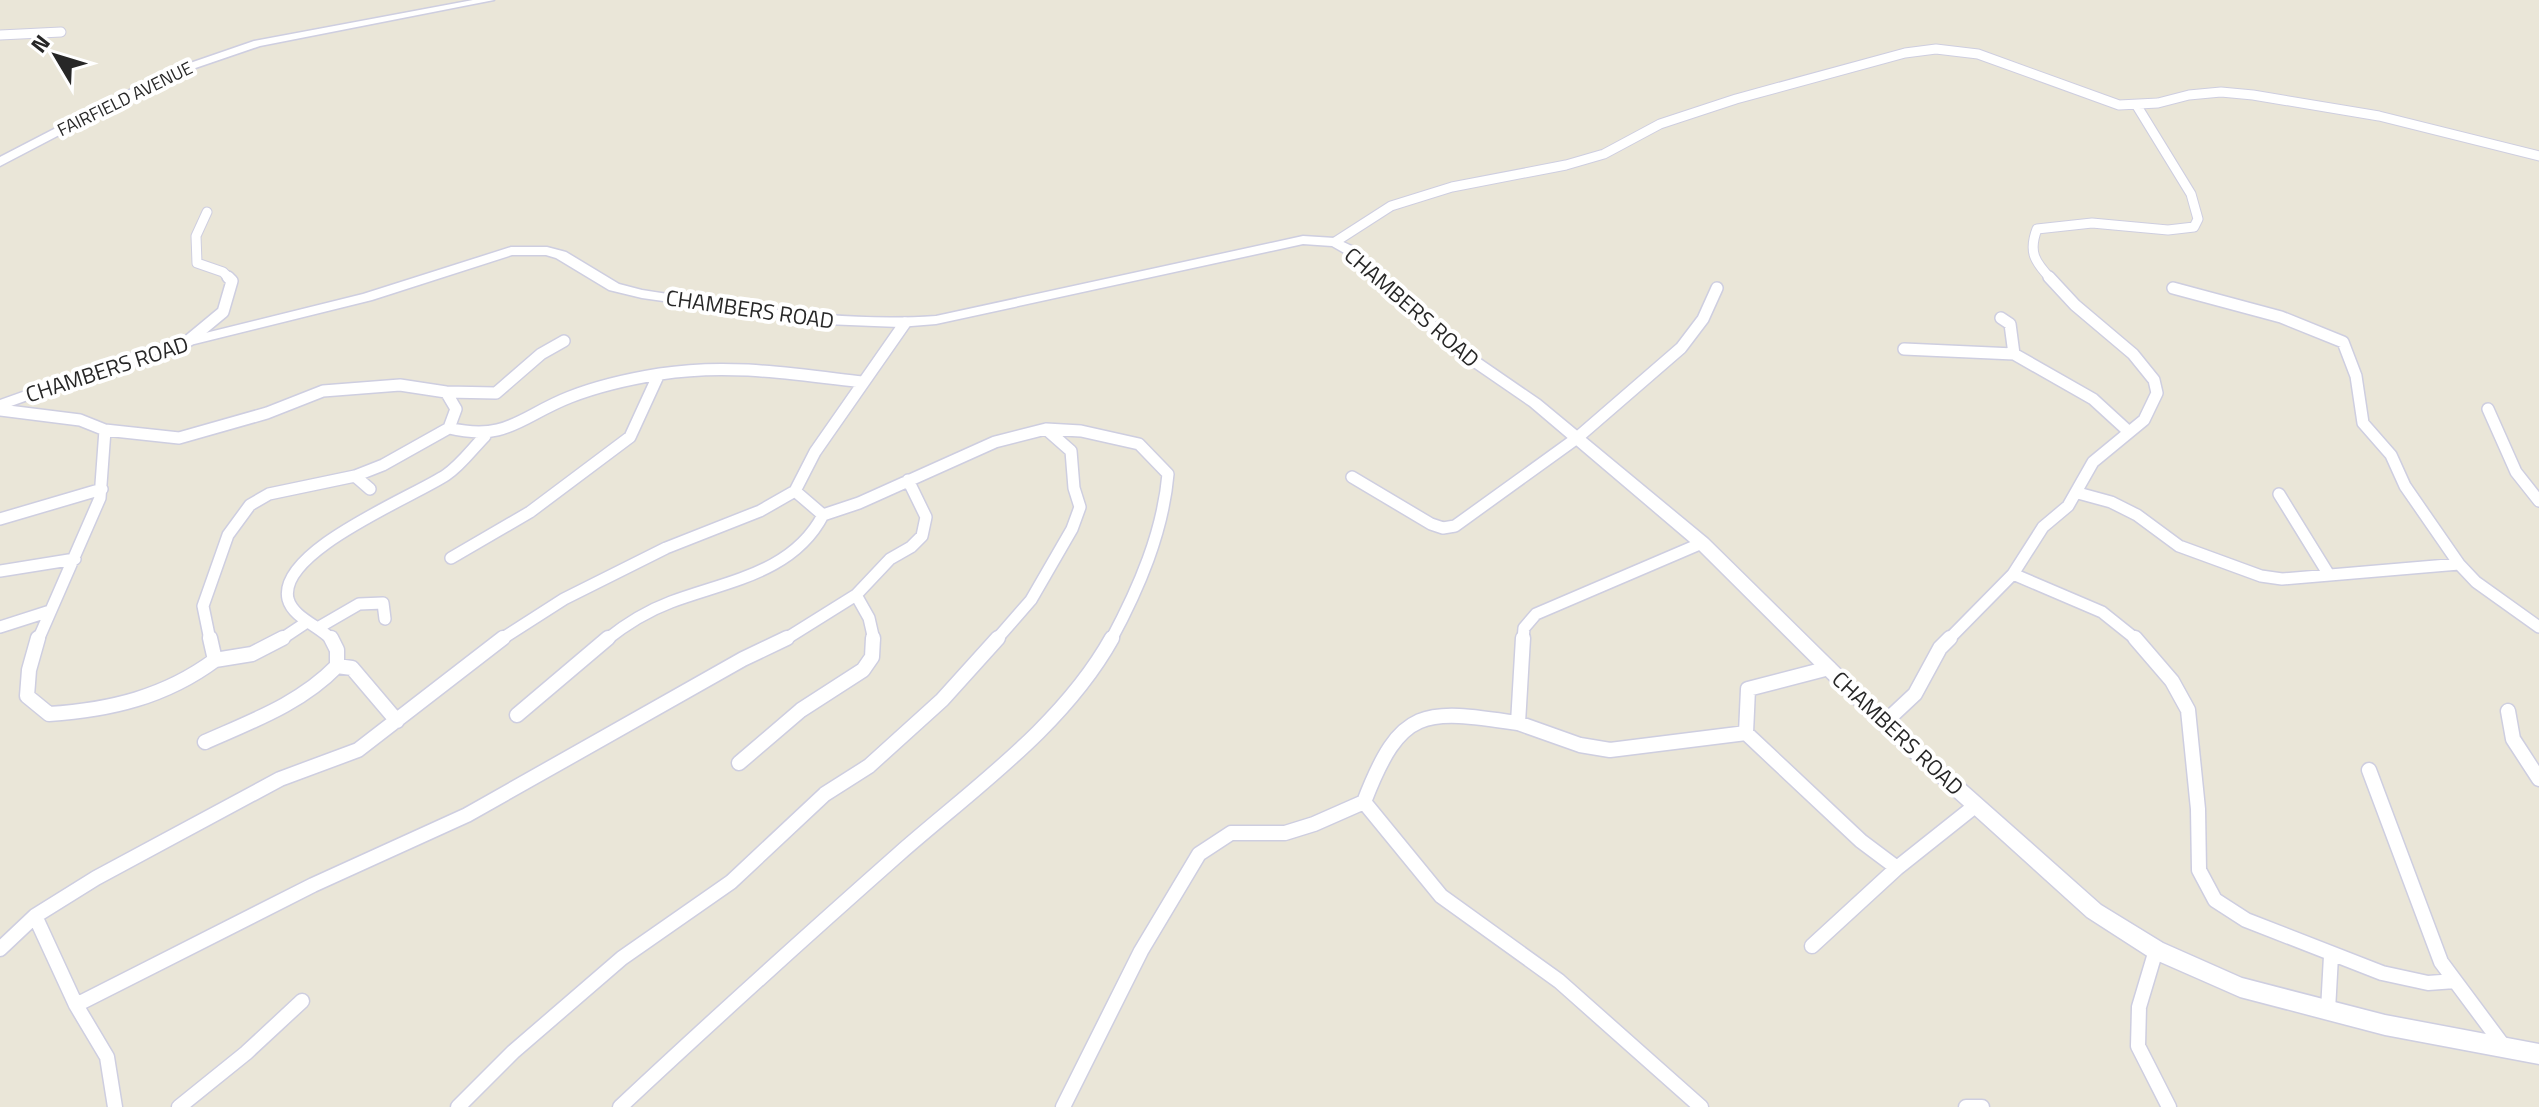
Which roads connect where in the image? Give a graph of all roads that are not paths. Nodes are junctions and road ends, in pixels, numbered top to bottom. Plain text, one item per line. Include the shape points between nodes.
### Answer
1 (489, 0) edge
2 (61, 32) dead end
3 (0, 35) edge
4 (2137, 106) junction
5 (2539, 156) edge
6 (0, 162) edge
7 (207, 212) dead end
8 (1335, 242) junction
9 (1717, 288) dead end
10 (2173, 288) dead end
11 (2001, 318) dead end
12 (905, 323) junction
13 (188, 341) junction
14 (564, 341) dead end
15 (1904, 349) dead end
16 (2014, 354) junction
17 (658, 376) junction
18 (862, 382) junction
19 (446, 392) junction
20 (0, 408) edge
21 (2488, 409) dead end
22 (449, 428) junction
23 (1046, 429) junction
24 (105, 430) junction
25 (2128, 431) junction
26 (485, 436) junction
27 (1577, 438) junction
28 (355, 476) junction
29 (1352, 477) dead end
30 (908, 480) junction
31 (102, 489) junction
32 (370, 489) dead end
33 (795, 491) junction
34 (2078, 493) junction
35 (2279, 494) dead end
36 (2539, 501) edge
37 (823, 515) junction
38 (0, 519) edge
39 (1702, 543) junction
40 (451, 558) dead end
41 (75, 559) junction
42 (2459, 564) junction
43 (0, 571) edge
44 (2013, 574) junction
45 (2329, 575) junction
46 (856, 595) junction
47 (50, 611) junction
48 (385, 619) dead end
49 (307, 622) junction
50 (321, 626) junction
51 (0, 627) edge
52 (2539, 627) edge
53 (215, 660) junction
54 (337, 666) junction
55 (1829, 668) junction
56 (2508, 711) dead end
57 (517, 715) dead end
58 (397, 721) junction
59 (1518, 723) junction
60 (1884, 723) junction
61 (1746, 733) junction
62 (205, 742) dead end
63 (739, 763) dead end
64 (2369, 770) dead end
65 (2539, 779) edge
66 (1364, 802) junction
67 (1975, 806) junction
68 (1897, 868) junction
69 (35, 916) junction
70 (1812, 946) dead end
71 (0, 949) edge
72 (2156, 950) junction
73 (2331, 956) junction
74 (2455, 981) junction
75 (302, 1001) dead end
76 (76, 1005) junction
77 (2328, 1010) junction
78 (2505, 1048) junction
79 (2539, 1054) edge
80 (115, 1107) edge
81 (179, 1107) edge
82 (458, 1107) edge
83 (620, 1107) edge
84 (1063, 1107) edge
85 (1701, 1107) edge
86 (1966, 1107) edge
87 (1982, 1107) edge
88 (2169, 1107) edge

1 - 6 street, FAIRFIELD AVENUE via 234,51 157,79
2 - 3 street
4 - 5 street via 2189,95 2253,95 2379,116
4 - 8 street via 2100,100 1964,50 1905,53 1660,124 1591,158 1452,187 1391,206
4 - 25 street via 2191,194 2198,219 2194,227 2054,226 2037,229 2031,244 2034,260 2051,279 2154,380 2157,393 2144,420
7 - 13 street via 198,225 197,263 232,281 223,312
8 - 12 street, CHAMBERS ROAD via 1288,243
8 - 27 street, CHAMBERS ROAD via 1455,348
9 - 27 street via 1681,348
10 - 42 street via 2321,330 2343,342 2356,376 2363,423 2391,455 2405,486
11 - 16 street via 2010,324
12 - 13 street, CHAMBERS ROAD via 815,320 642,294 604,282 561,255 530,250
12 - 18 street
13 - 20 street, CHAMBERS ROAD via 117,362
14 - 19 street via 496,393
15 - 16 street
16 - 25 street via 2104,408
17 - 18 street via 752,369
17 - 26 street via 570,397
17 - 40 street via 630,437 530,512
18 - 33 street
19 - 22 street via 456,409
19 - 24 street via 400,385 323,391 179,438
20 - 24 street via 80,420
21 - 36 street via 2516,472
22 - 26 street
22 - 28 street
23 - 30 street via 995,442
23 - 82 street via 1071,451 1080,507 1031,600 942,700 869,766 825,794 731,882 622,958
23 - 83 street via 1139,444 1168,474 1165,508 1133,599 1096,666 1050,721
24 - 31 street
25 - 34 street via 2093,462
26 - 49 street via 450,472 296,566 289,599
27 - 29 street via 1449,528 1431,524
27 - 39 street, CHAMBERS ROAD
28 - 32 street
28 - 53 street via 269,494 239,516 203,606
30 - 37 street
30 - 46 street via 926,517 922,536 890,559
31 - 38 street
31 - 41 street
33 - 37 street
33 - 58 street via 564,599 509,633
34 - 44 street via 2043,527
34 - 45 street via 2111,502 2179,546 2232,568 2282,579
35 - 45 street
37 - 57 street via 819,528 789,556 745,578 653,610
39 - 55 street, CHAMBERS ROAD
39 - 59 street via 1536,614 1524,628
41 - 43 street
41 - 47 street
42 - 45 street
42 - 52 street
44 - 60 street via 1940,648 1915,694
44 - 73 street via 2102,612 2155,659 2188,710 2199,870 2215,900 2246,920
46 - 63 street via 874,641 870,663 809,704
46 - 76 street via 467,815 313,885
47 - 51 street
47 - 53 street via 27,677 27,696 49,714 153,695 198,675
48 - 50 street via 383,603 377,600
49 - 50 street
49 - 53 street via 253,653
50 - 54 street via 337,649
54 - 58 street via 352,668
54 - 62 street via 293,702
55 - 60 street, CHAMBERS ROAD
55 - 61 street via 1748,689
56 - 65 street via 2514,744
58 - 69 street via 358,750 280,779
59 - 61 street via 1610,750
59 - 66 street via 1427,715 1399,731 1379,758
60 - 67 street, CHAMBERS ROAD
61 - 68 street
64 - 74 street via 2435,948
66 - 84 street via 1295,832 1266,837 1231,833 1199,854 1141,951
66 - 85 street via 1441,896 1559,981
67 - 68 street
67 - 72 street, CHAMBERS ROAD via 2094,911
68 - 70 street
69 - 71 street
69 - 76 street
72 - 77 street, CHAMBERS ROAD via 2240,987
72 - 88 street via 2139,1007 2138,1046
73 - 74 street via 2428,983
73 - 77 street
74 - 78 street
75 - 81 street
76 - 80 street via 107,1057
77 - 78 street, CHAMBERS ROAD
78 - 79 street, CHAMBERS ROAD
86 - 87 street

